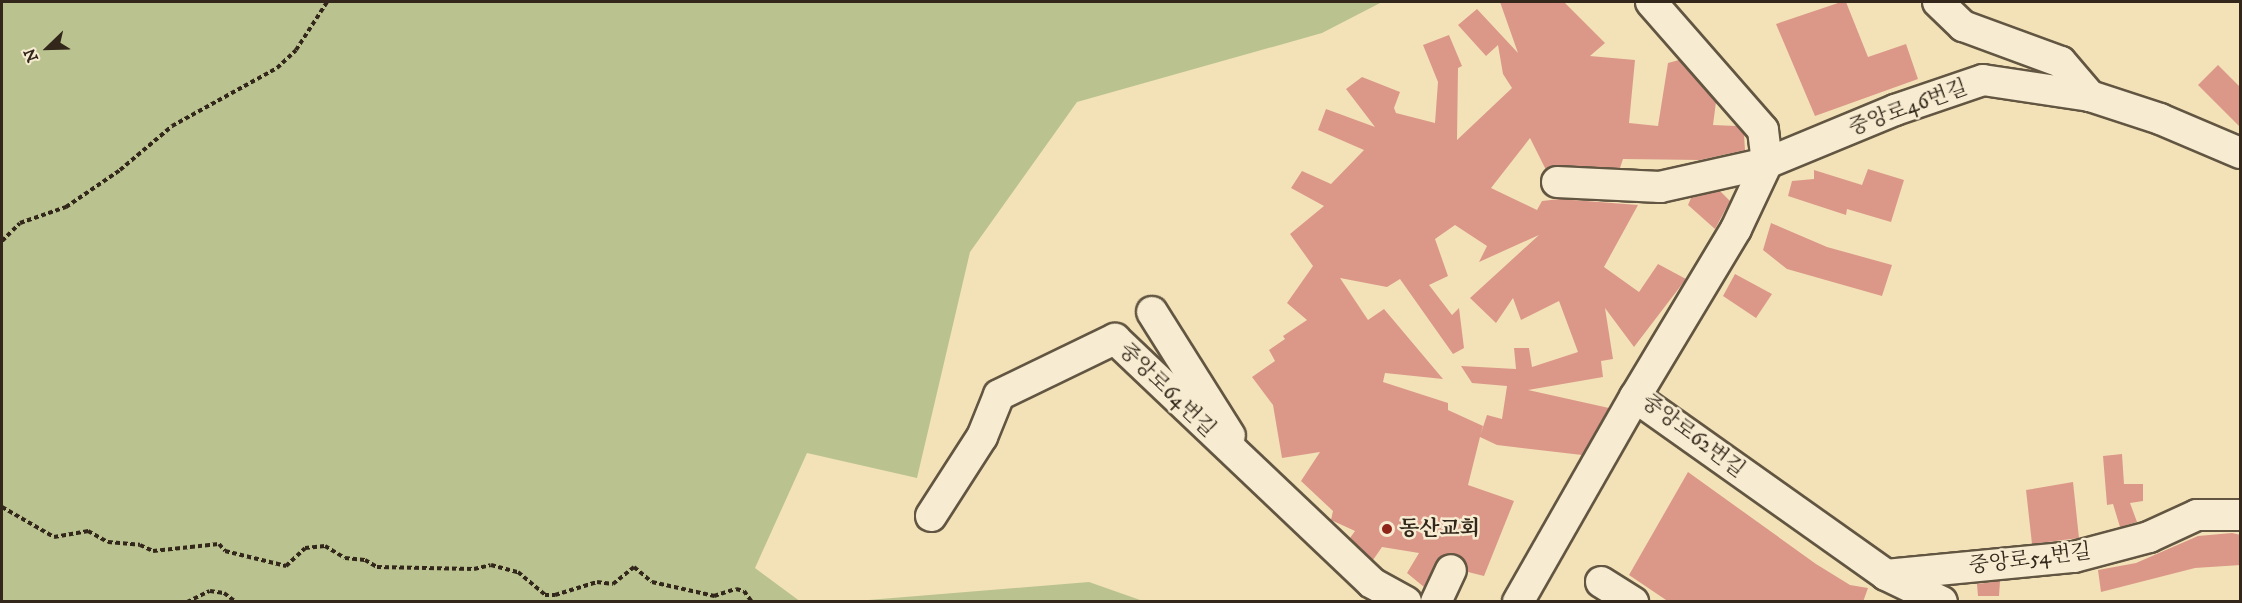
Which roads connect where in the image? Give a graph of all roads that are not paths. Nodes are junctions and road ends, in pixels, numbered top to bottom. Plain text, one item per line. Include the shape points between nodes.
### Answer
1 (1651, 2) edge
2 (1938, 2) edge
3 (2090, 96) junction
4 (2241, 153) edge
5 (1767, 163) junction
6 (1557, 182) dead end
7 (1152, 312) dead end
8 (1635, 398) junction
9 (1230, 451) junction
10 (2241, 515) edge
11 (931, 516) dead end
12 (1451, 570) dead end
13 (1886, 575) junction
14 (1601, 582) dead end
15 (1406, 602) edge
16 (1436, 602) edge
17 (1518, 602) edge
18 (1633, 602) edge
19 (1942, 602) edge

1 - 5 street via 1762,129
2 - 3 street via 1963,26 2061,62
3 - 4 street, 중앙로46번길 via 2160,119
3 - 5 street, 중앙로46번길 via 1983,80 1895,110
5 - 6 street, 중앙로46번길 via 1660,187
5 - 8 street, 중앙로62번길 via 1736,229
7 - 9 street, 중앙로64번길 via 1229,430
8 - 13 street, 중앙로62번길
8 - 17 street
9 - 11 street, 중앙로64번길 via 1115,339 999,395 982,437
9 - 15 street, 중앙로64번길 via 1372,583
10 - 13 street, 중앙로54번길 via 2197,515 2149,537 2074,557
12 - 16 street
13 - 19 street, 중앙로62번길
14 - 18 street

